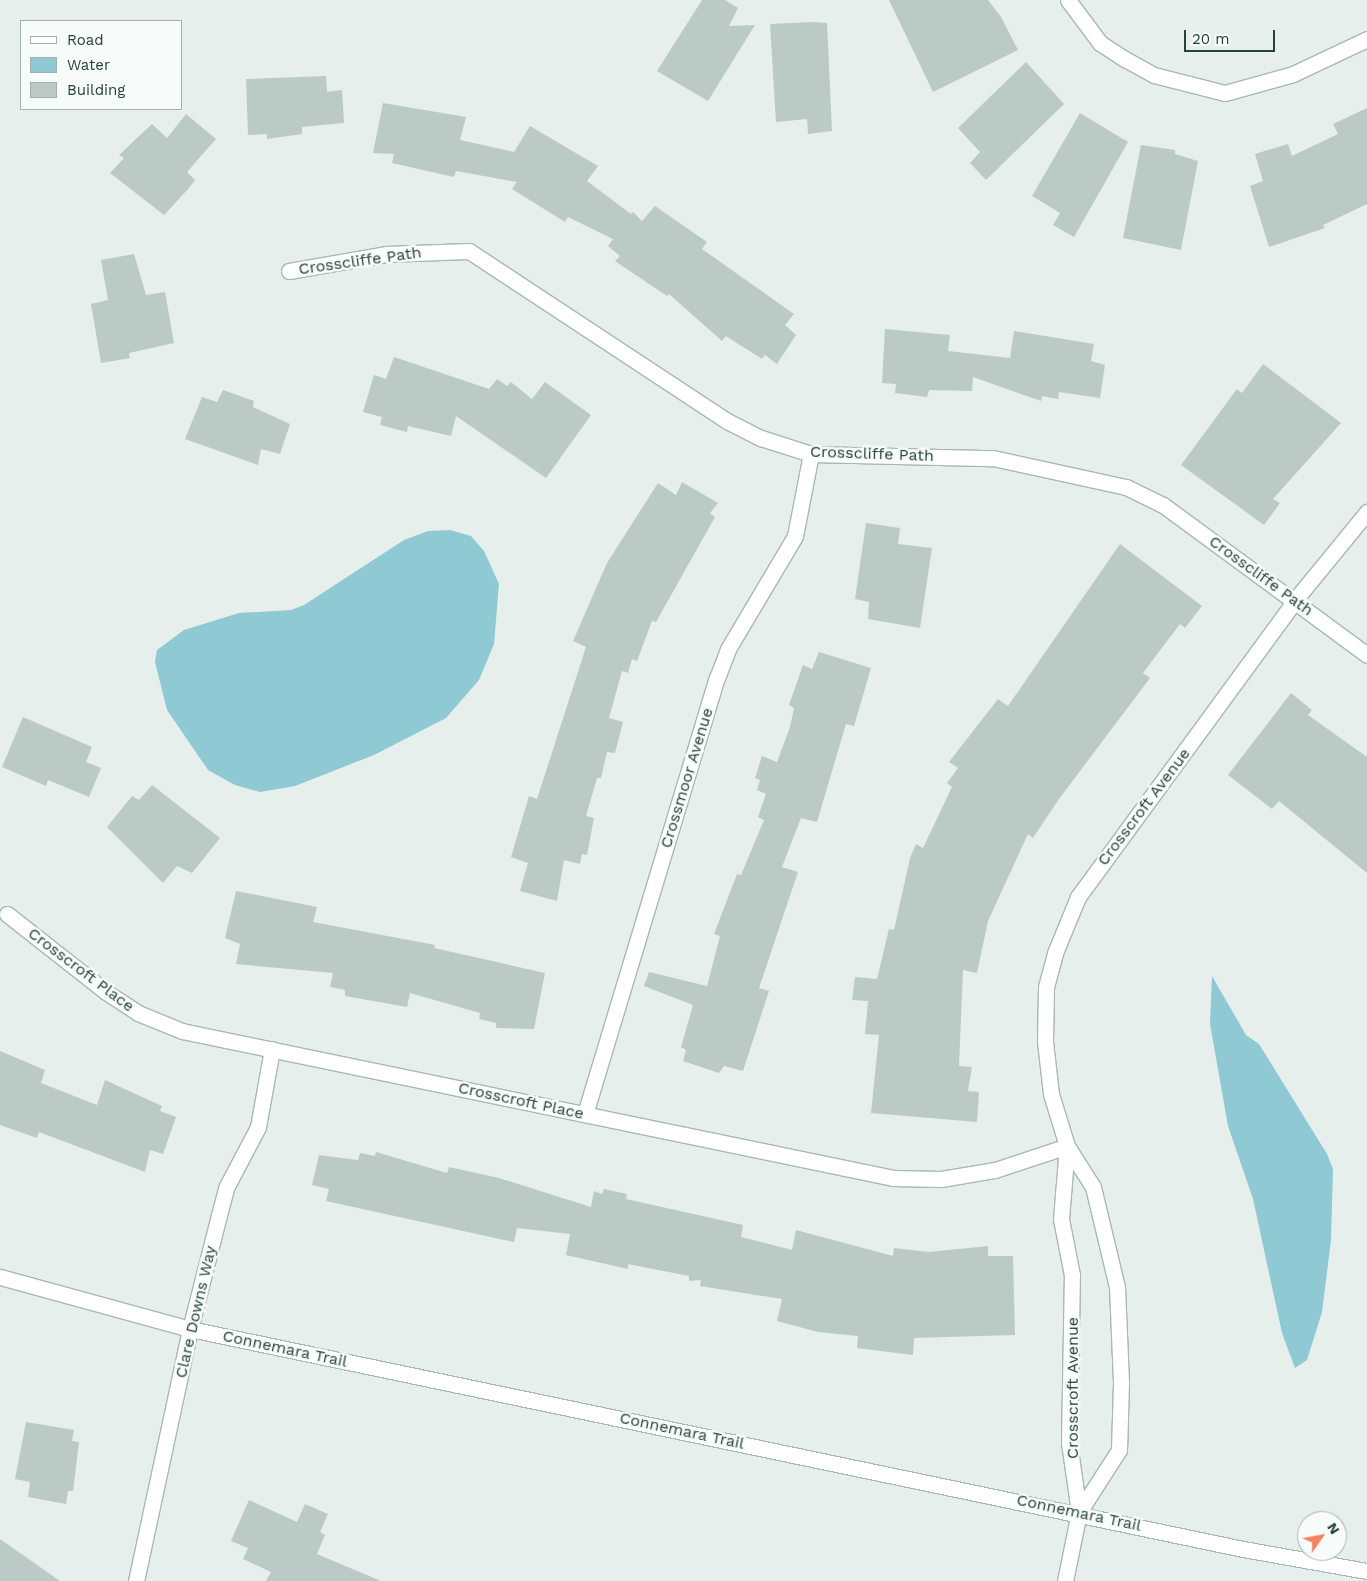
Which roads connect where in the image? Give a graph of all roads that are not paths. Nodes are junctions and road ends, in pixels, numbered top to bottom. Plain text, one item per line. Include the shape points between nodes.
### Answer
1 (1068, 0) edge
2 (1367, 39) edge
3 (289, 271) dead end
4 (811, 454) junction
5 (1367, 512) edge
6 (1295, 600) junction
7 (1367, 655) edge
8 (7, 914) dead end
9 (272, 1049) junction
10 (585, 1114) junction
11 (1067, 1146) junction
12 (0, 1278) edge
13 (190, 1329) junction
14 (1079, 1512) junction
15 (1367, 1571) edge
16 (136, 1581) edge
17 (1065, 1581) edge

1 - 2 street via 1100,43 1125,59 1154,75 1225,93 1293,74
3 - 4 street, Crosscliffe Path via 386,254 469,251 727,421 761,438
4 - 6 street, Crosscliffe Path via 993,458 1126,487 1163,504
4 - 10 street, Crossmoor Avenue via 795,536 728,649 717,678
5 - 6 street, Crosscroft Avenue
6 - 7 street, Crosscliffe Path
6 - 11 street, Crosscroft Avenue via 1078,897 1065,924 1046,987 1045,1041 1051,1094
8 - 9 street, Crosscroft Place via 138,1013 182,1031
9 - 10 street, Crosscroft Place
9 - 13 street, Clare Downs Way via 258,1127 227,1186
10 - 11 street, Crosscroft Place via 894,1178 941,1180 995,1170
11 - 14 street, Crosscroft Avenue via 1061,1219 1072,1275 1069,1443
11 - 14 street, Crosscroft Avenue via 1094,1187 1108,1238 1117,1288 1121,1382 1119,1450
12 - 13 street, Connemara Trail
13 - 14 street, Connemara Trail
13 - 16 street, Clare Downs Way
14 - 15 street, Connemara Trail via 1243,1549
14 - 17 street

